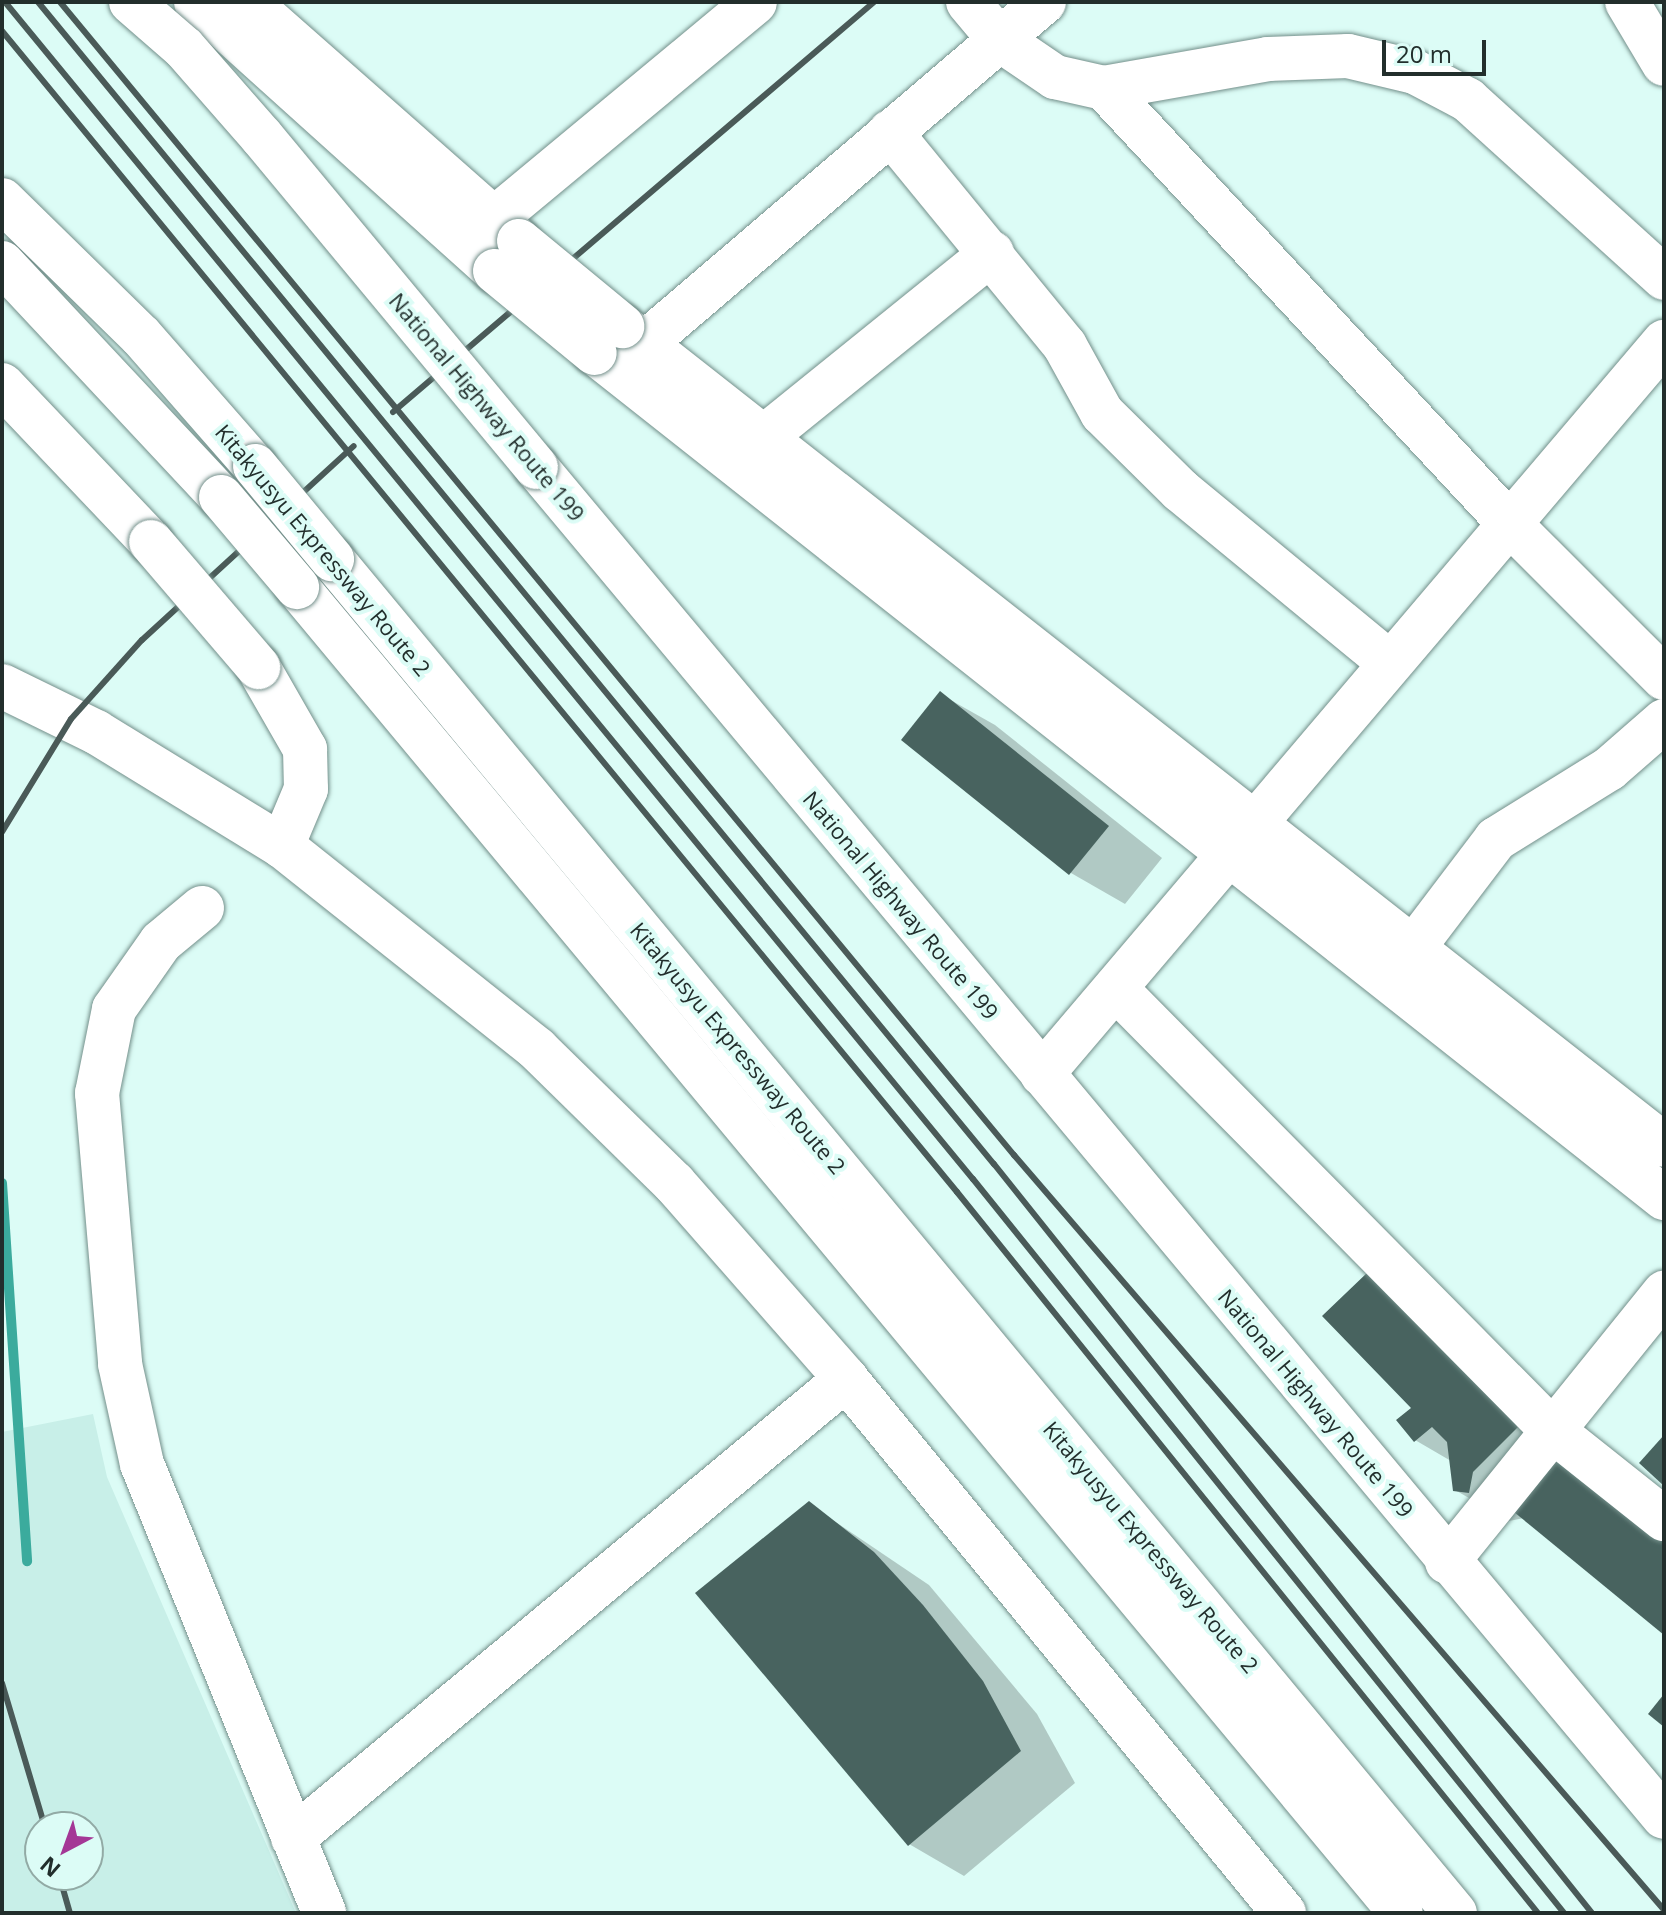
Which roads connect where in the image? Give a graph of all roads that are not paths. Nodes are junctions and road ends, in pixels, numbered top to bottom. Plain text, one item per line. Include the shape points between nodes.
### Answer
1 (131, 2) edge
2 (196, 2) edge
3 (248, 2) edge
4 (1044, 2) edge
5 (1627, 2) edge
6 (751, 3) edge
7 (982, 19) edge
8 (1664, 64) edge
9 (1104, 88) junction
10 (890, 132) junction
11 (2, 200) edge
12 (503, 243) junction
13 (992, 253) junction
14 (2, 263) edge
15 (1664, 278) edge
16 (621, 340) junction
17 (1664, 342) edge
18 (2, 385) edge
19 (764, 437) junction
20 (1508, 522) junction
21 (1390, 663) junction
22 (1664, 678) edge
23 (2, 686) edge
24 (1664, 721) edge
25 (1258, 824) junction
26 (282, 846) junction
27 (1230, 857) junction
28 (202, 908) dead end
29 (1414, 947) junction
30 (1117, 990) junction
31 (1042, 1074) junction
32 (1664, 1145) edge
33 (1664, 1198) edge
34 (1664, 1293) edge
35 (846, 1379) junction
36 (1552, 1430) junction
37 (1664, 1519) edge
38 (1447, 1562) junction
39 (1664, 1817) edge
40 (293, 1838) junction
41 (1272, 1909) edge
42 (324, 1913) edge
43 (1401, 1913) edge
44 (1455, 1913) edge

1 - 31 main road, National Highway Route 199, bridge via 184,48 262,137
2 - 12 main road
3 - 12 main road
4 - 7 main road
5 - 8 main road
6 - 12 main road
7 - 9 main road via 1055,77
7 - 10 main road
9 - 15 main road via 1268,59 1348,56 1415,72 1468,100
9 - 20 main road
10 - 13 main road
10 - 16 main road
11 - 44 main road, Kitakyusyu Expressway Route 2, bridge via 141,336 255,466
12 - 16 main road, bridge
13 - 19 main road
13 - 21 main road via 1065,346 1102,413 1180,490
14 - 43 main road, Kitakyusyu Expressway Route 2, bridge via 221,497
16 - 19 main road
16 - 27 main road
17 - 20 main road
18 - 26 main road, bridge via 151,542 258,667 305,749 306,789
19 - 25 main road
20 - 21 main road
20 - 22 main road
21 - 25 main road
23 - 26 main road
24 - 29 main road via 1609,769 1496,839
25 - 27 main road
25 - 29 main road
26 - 35 main road via 537,1049 674,1183
27 - 30 main road
27 - 33 main road
28 - 40 main road via 161,942 114,1009 97,1093 106,1241 142,1464
29 - 32 main road
30 - 31 main road
30 - 36 main road
31 - 38 main road, National Highway Route 199
34 - 36 main road
35 - 40 main road
35 - 41 main road
36 - 37 main road
36 - 38 main road
38 - 39 main road, National Highway Route 199
40 - 42 main road

